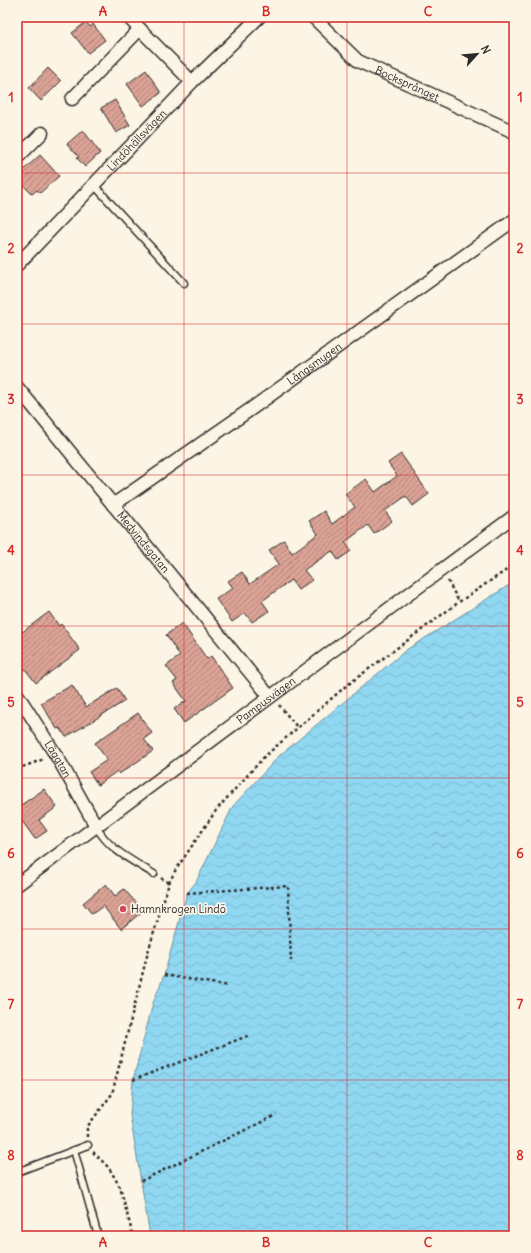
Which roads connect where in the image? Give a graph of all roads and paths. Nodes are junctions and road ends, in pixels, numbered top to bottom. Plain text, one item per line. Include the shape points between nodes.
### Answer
1 (128, 17) edge
2 (259, 17) edge
3 (313, 17) edge
4 (140, 29) junction
5 (192, 82) junction
6 (72, 98) dead end
7 (514, 132) edge
8 (42, 133) dead end
9 (17, 158) edge
10 (93, 184) junction
11 (514, 220) edge
12 (17, 265) edge
13 (184, 283) dead end
14 (17, 387) edge
15 (113, 505) junction
16 (514, 516) edge
17 (514, 565) edge
18 (442, 570) junction
19 (459, 602) junction
20 (17, 694) edge
21 (270, 697) junction
22 (297, 727) junction
23 (55, 754) junction
24 (17, 769) edge
25 (96, 826) junction
26 (154, 874) dead end
27 (17, 885) edge
28 (187, 893) dead end
29 (291, 961) dead end
30 (164, 975) dead end
31 (229, 986) dead end
32 (250, 1035) dead end
33 (133, 1080) dead end
34 (276, 1115) dead end
35 (88, 1145) junction
36 (74, 1150) junction
37 (17, 1172) edge
38 (141, 1181) dead end
39 (98, 1236) edge
40 (133, 1236) edge

1 - 4 street
2 - 5 street, Lindöhällsvägen
3 - 7 street, Bocksprånget via 358,61
4 - 5 street
4 - 6 street
5 - 10 street, Lindöhällsvägen
8 - 9 street
10 - 12 street, Lindöhällsvägen
10 - 13 lane
11 - 15 street, Långsmygen
14 - 15 street, Medvindsgatan
15 - 21 street, Medvindsgatan
16 - 18 street, Pampusvägen
17 - 19 path
18 - 19 path
18 - 21 street, Pampusvägen
19 - 22 path via 346,686
20 - 23 street, Lägatan
21 - 22 path via 281,706
21 - 25 street, Pampusvägen
22 - 35 path via 265,756 217,809 169,883 148,952 112,1094 88,1127
23 - 24 path
23 - 25 street, Lägatan
25 - 26 lane via 102,838 120,854
25 - 27 street, Pampusvägen
28 - 29 path via 288,886
30 - 31 path
32 - 33 path
34 - 38 path
35 - 36 lane
35 - 40 path via 116,1178
36 - 37 lane
36 - 39 lane

